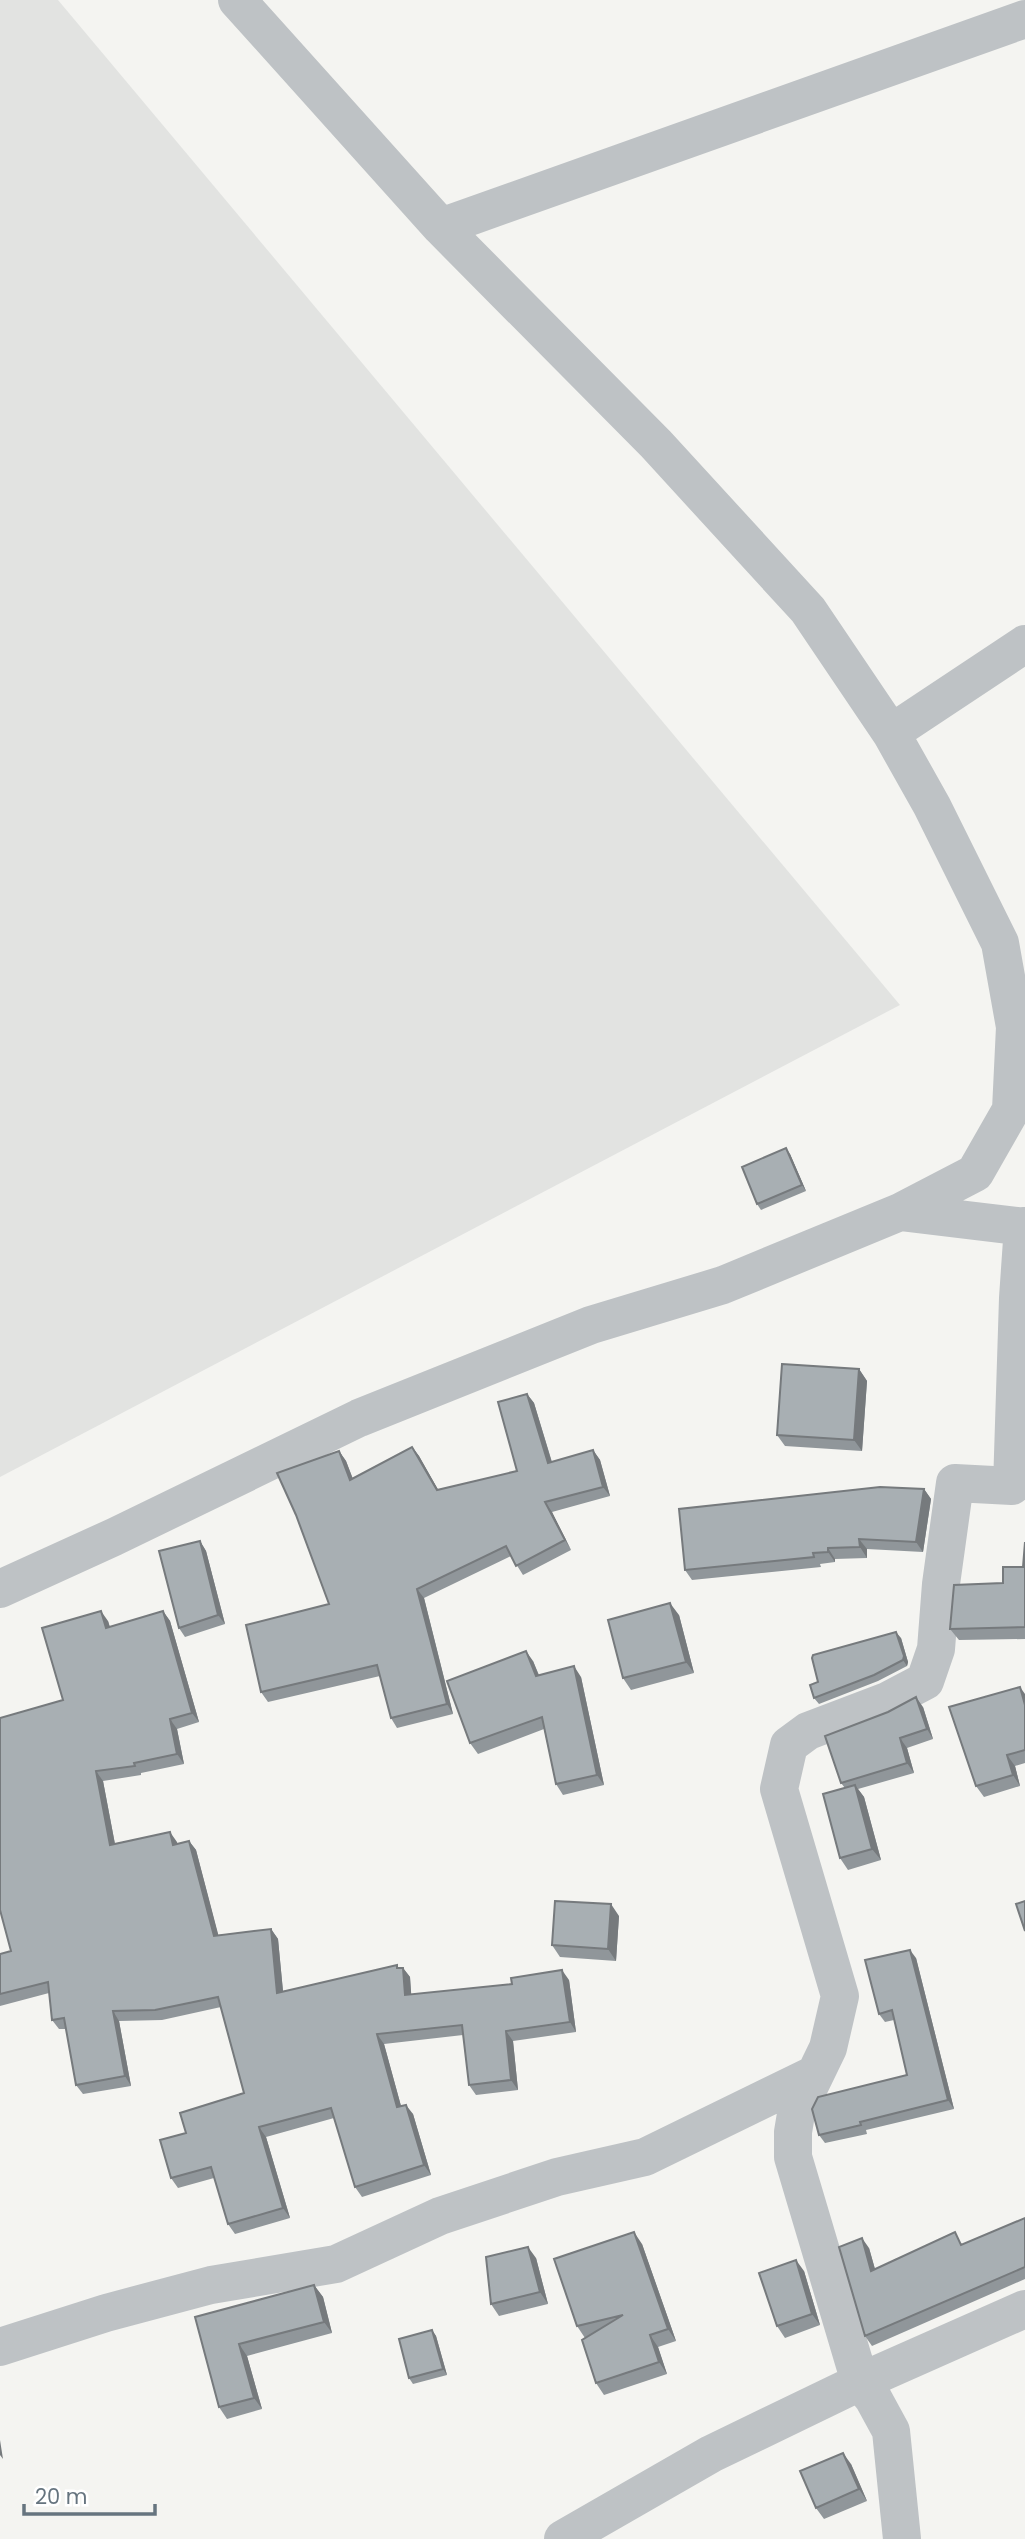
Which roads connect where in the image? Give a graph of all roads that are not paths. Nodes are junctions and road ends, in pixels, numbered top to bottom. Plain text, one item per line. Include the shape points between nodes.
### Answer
1 (237, 0) edge
2 (1025, 19) edge
3 (441, 227) junction
4 (1025, 644) edge
5 (891, 733) junction
6 (900, 1212) junction
7 (1024, 1227) edge
8 (0, 1588) edge
9 (815, 2074) junction
10 (763, 2100) junction
11 (793, 2132) junction
12 (1025, 2309) edge
13 (0, 2347) edge
14 (860, 2382) junction
15 (563, 2539) edge
16 (902, 2539) edge

1 - 3 street
2 - 3 street
3 - 5 street via 656,444 808,610
4 - 5 street
5 - 6 street via 1000,943 1015,1027 1011,1110 975,1174
6 - 7 street
6 - 8 street via 723,1285 591,1325 359,1418
7 - 9 street via 1012,1486 956,1483 936,1649 925,1681 808,1731 789,1745 782,1766 779,1789 784,1812 840,1996 828,2048
9 - 10 street
9 - 11 street via 796,2114
10 - 11 street
10 - 13 street via 645,2157 557,2177 440,2216 336,2264 211,2285
11 - 14 street via 793,2157
12 - 14 street
14 - 15 street via 711,2454
14 - 16 street via 891,2431

